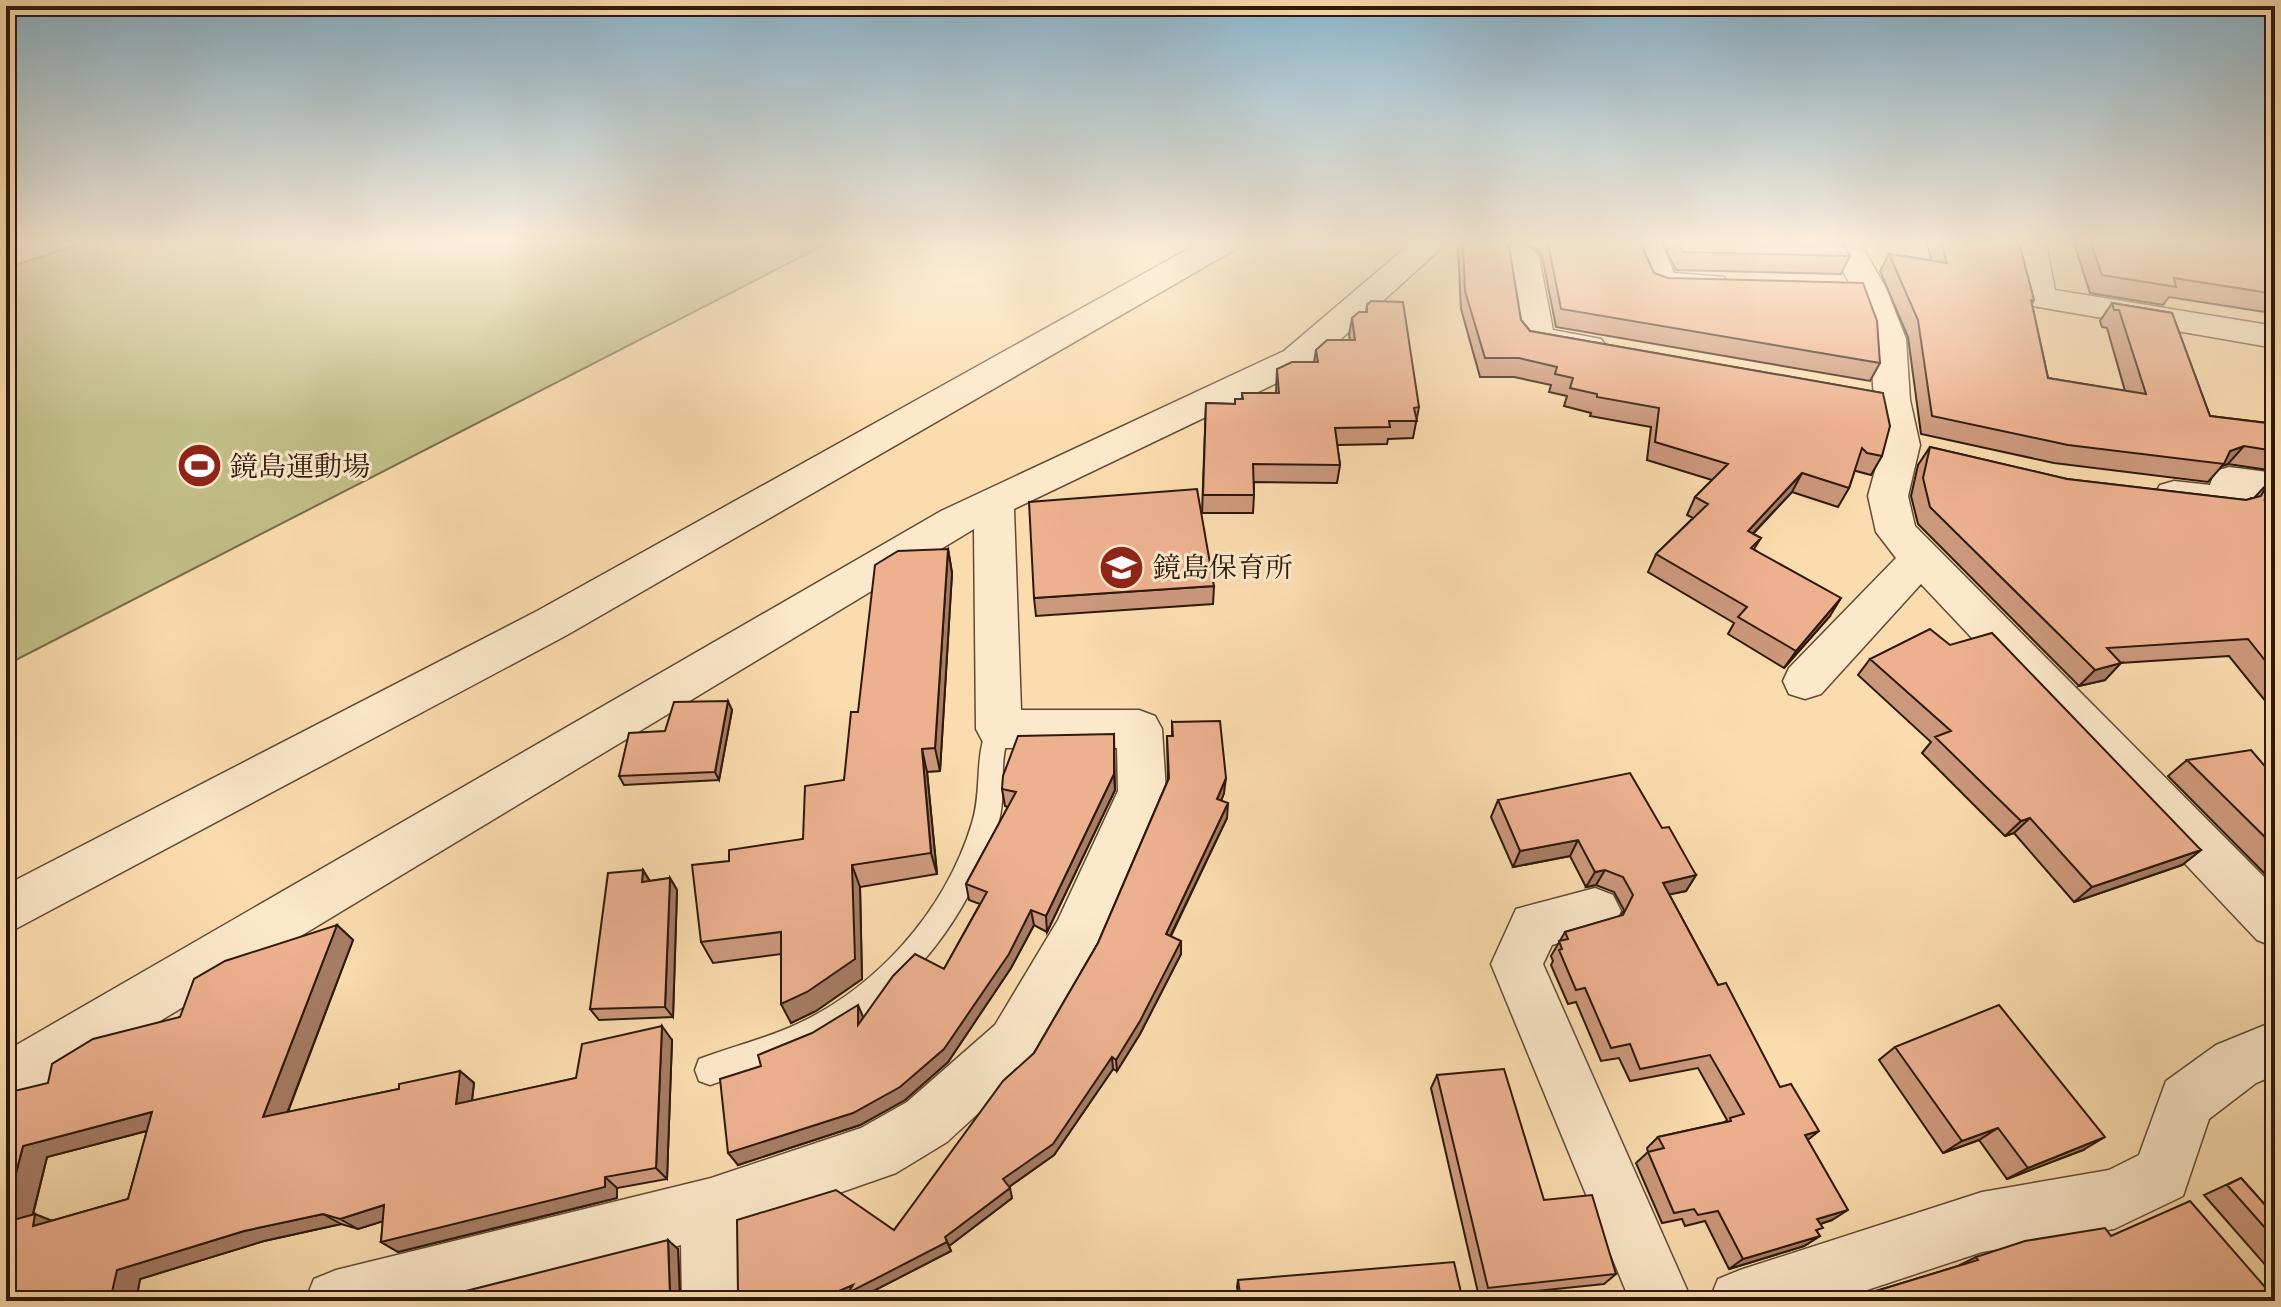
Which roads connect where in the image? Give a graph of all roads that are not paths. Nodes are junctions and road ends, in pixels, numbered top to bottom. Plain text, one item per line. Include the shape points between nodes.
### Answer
1 (1113, 304) edge
2 (1361, 304) edge
3 (1531, 304) edge
4 (1864, 304) edge
5 (2075, 304) edge
6 (2275, 337) edge
7 (1629, 354) edge
8 (2275, 487) edge
9 (2142, 491) edge
10 (994, 501) junction
11 (1921, 558) junction
12 (1805, 681) dead end
13 (999, 729) junction
14 (6, 911) edge
15 (1595, 911) dead end
16 (2274, 921) edge
17 (2275, 1048) edge
18 (710, 1070) dead end
19 (6, 1082) edge
20 (711, 1208) junction
21 (336, 1301) edge
22 (713, 1301) edge
23 (1661, 1301) edge
24 (1740, 1301) edge

1 - 14 street via 552,623
2 - 10 street via 1297,359
3 - 7 street via 1537,338
4 - 11 street via 1888,339 1876,397 1916,449 1888,496 1896,532
5 - 6 street
8 - 9 street via 2229,481 2230,501
10 - 13 street
10 - 19 street
11 - 12 street
11 - 16 street
13 - 18 lane via 992,739 990,810 971,866 935,930 886,984 808,1034
13 - 20 street via 1139,729 1142,791 1076,937 1014,1044 927,1122 875,1152
15 - 23 street via 1534,926 1517,964
17 - 24 street via 2236,1064 2186,1101 2171,1186 1982,1222
20 - 21 street
20 - 22 street

